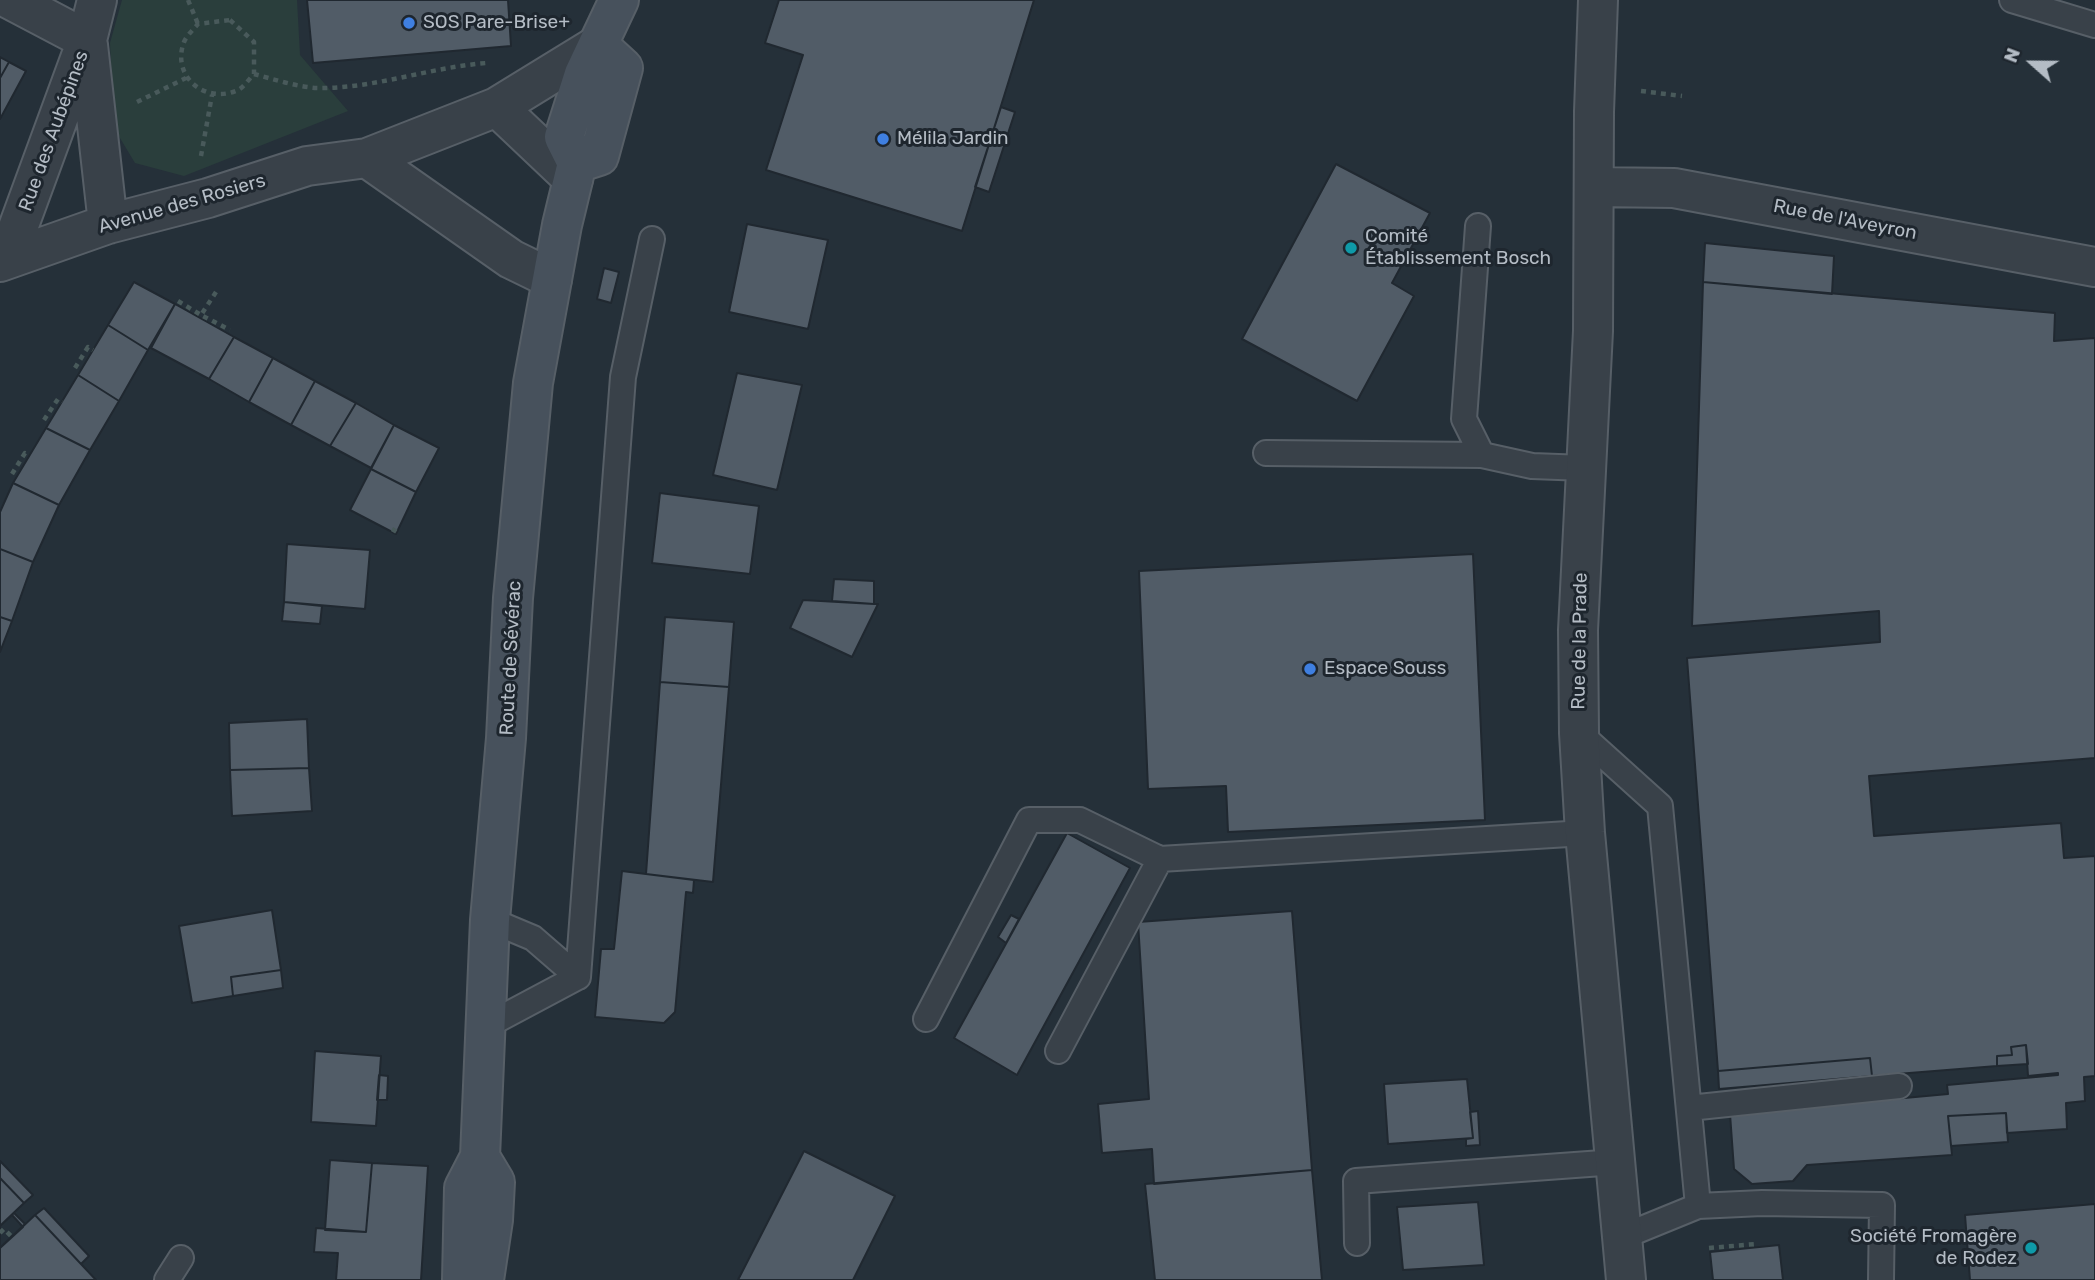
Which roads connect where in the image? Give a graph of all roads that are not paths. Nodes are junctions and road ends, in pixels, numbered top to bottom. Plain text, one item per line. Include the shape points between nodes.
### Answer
1 (10, 0) edge
2 (97, 0) edge
3 (619, 0) edge
4 (1598, 0) edge
5 (2012, 0) edge
6 (2095, 25) edge
7 (87, 40) junction
8 (598, 45) junction
9 (498, 107) junction
10 (367, 158) junction
11 (575, 171) junction
12 (1594, 187) junction
13 (108, 224) junction
14 (1478, 226) dead end
15 (652, 239) dead end
16 (1, 262) edge
17 (2095, 267) edge
18 (552, 279) junction
19 (1266, 453) dead end
20 (1482, 455) junction
21 (1585, 468) junction
22 (1579, 733) junction
23 (1585, 833) junction
24 (1160, 859) junction
25 (490, 920) junction
26 (578, 977) junction
27 (926, 1019) dead end
28 (486, 1026) junction
29 (1058, 1051) dead end
30 (1899, 1086) dead end
31 (1689, 1108) junction
32 (480, 1157) junction
33 (1616, 1163) junction
34 (1698, 1206) junction
35 (1622, 1237) junction
36 (1357, 1242) dead end
37 (181, 1258) dead end
38 (167, 1280) edge
39 (462, 1280) edge
40 (484, 1280) edge
41 (1626, 1280) edge
42 (1881, 1280) edge

1 - 7 street
2 - 7 street, Rue des Aubépines
3 - 8 main road
4 - 12 street, Rue de la Prade
5 - 6 lane
7 - 13 street, Rue des Aubépines
7 - 16 street, Rue des Aubépines via 15,236
8 - 9 street, Avenue des Rosiers
8 - 11 main road via 564,136
9 - 10 street, Avenue des Rosiers
9 - 11 street
10 - 13 street, Avenue des Rosiers via 307,166
10 - 18 street via 511,259
11 - 18 main road, Route de Sévérac
12 - 17 street, Rue de l'Aveyron via 1674,188
12 - 21 street, Rue de la Prade via 1593,331
13 - 16 street, Avenue des Rosiers
14 - 20 lane via 1464,419
15 - 26 lane via 623,377
18 - 25 main road, Route de Sévérac via 533,383
19 - 20 lane
20 - 21 lane via 1532,466
21 - 22 street, Rue de la Prade
22 - 23 street, Rue de la Prade
22 - 31 lane via 1660,807
23 - 24 lane
23 - 33 street, Rue de la Prade
24 - 27 lane via 1080,820 1030,821
24 - 29 lane
25 - 26 lane via 533,937
25 - 28 main road, Route de Sévérac
26 - 28 lane
28 - 32 main road, Route de Sévérac
30 - 31 lane
31 - 34 lane
32 - 39 main road, Route de Sévérac via 464,1188
32 - 40 main road, Route de Sévérac via 495,1182
33 - 35 street, Rue de la Prade
33 - 36 lane via 1356,1181
34 - 35 lane
34 - 42 lane via 1882,1205
35 - 41 street, Rue de la Prade
37 - 38 lane

